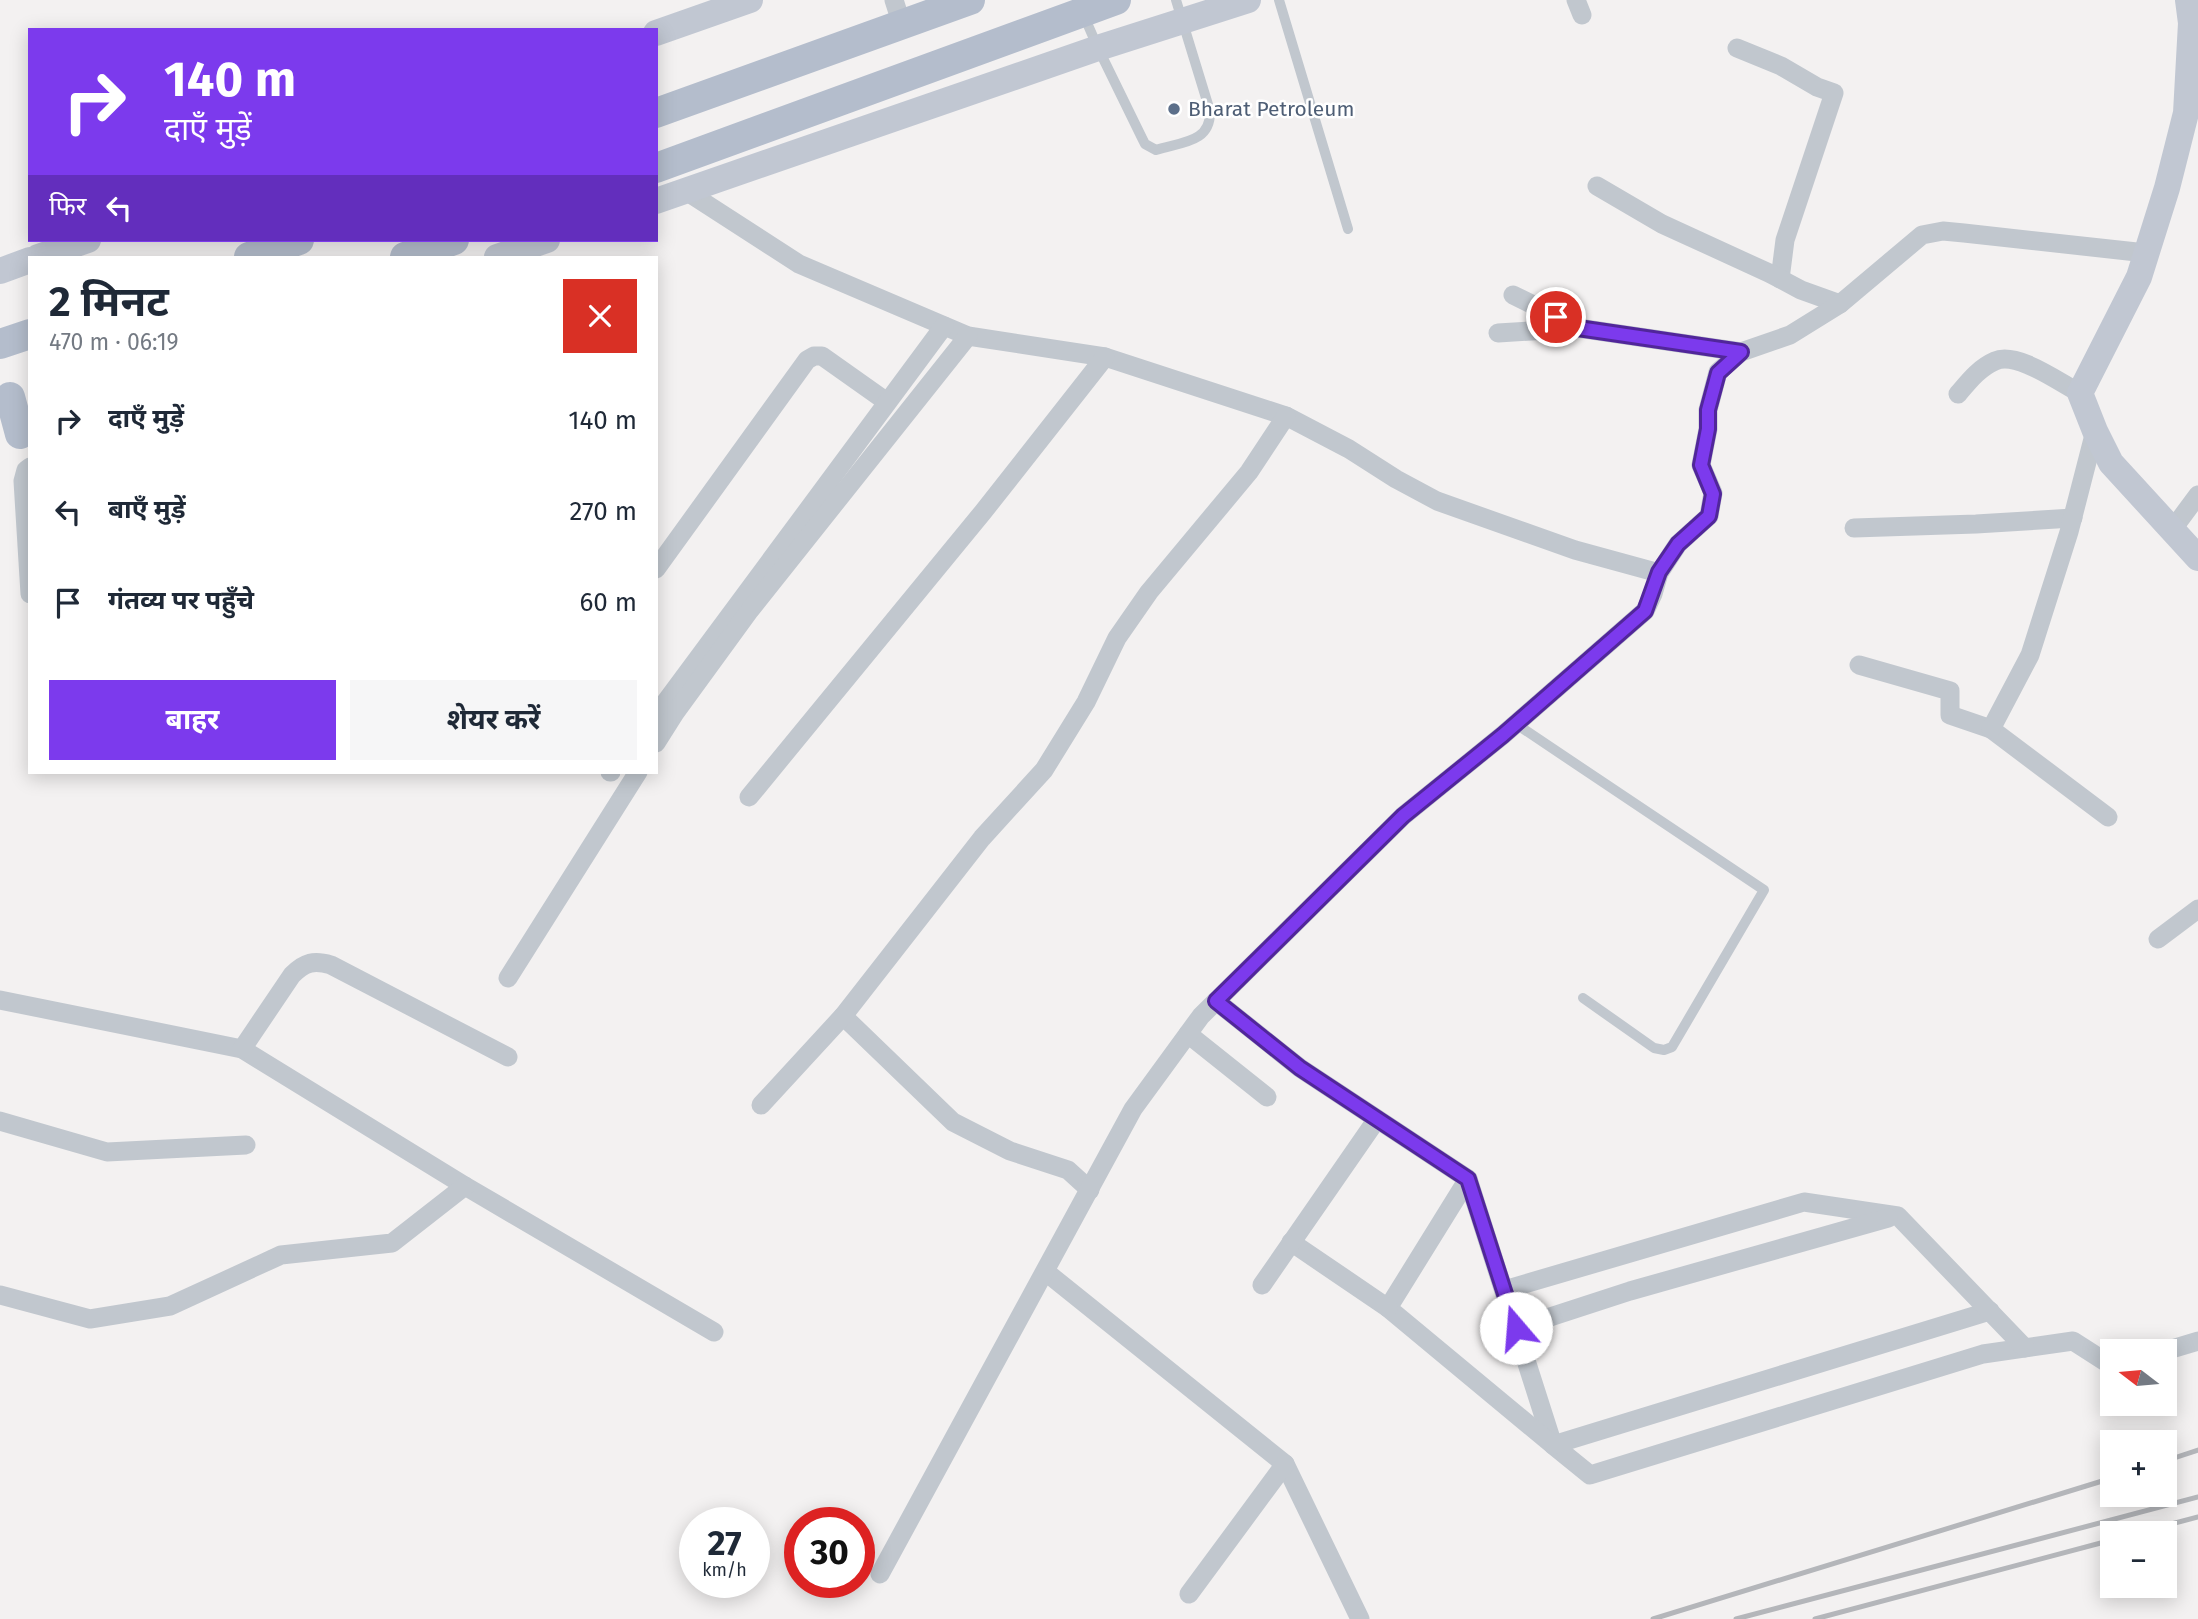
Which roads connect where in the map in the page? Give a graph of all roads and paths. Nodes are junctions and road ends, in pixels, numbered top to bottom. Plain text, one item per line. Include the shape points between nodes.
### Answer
1 (970, 0) edge
2 (1116, 0) edge
3 (1248, 0) edge
4 (1279, 0) edge
5 (2188, 0) edge
6 (734, 3) edge
7 (1180, 10) edge
8 (898, 12) edge
9 (1083, 12) junction
10 (658, 32) edge
11 (1098, 48) junction
12 (1737, 48) dead end
13 (658, 112) edge
14 (2194, 119) edge
15 (658, 167) edge
16 (1597, 186) dead end
17 (686, 191) junction
18 (658, 200) edge
19 (1348, 229) dead end
20 (82, 242) edge
21 (293, 242) edge
22 (448, 242) edge
23 (541, 242) edge
24 (2146, 253) junction
25 (41, 256) edge
26 (252, 256) edge
27 (408, 256) edge
28 (500, 256) edge
29 (28, 261) edge
30 (0, 271) edge
31 (1780, 279) junction
32 (1513, 295) dead end
33 (1840, 304) junction
34 (944, 326) junction
35 (1578, 328) junction
36 (1498, 333) dead end
37 (28, 335) edge
38 (968, 336) junction
39 (0, 344) edge
40 (1741, 352) junction
41 (1105, 357) junction
42 (2080, 393) junction
43 (1958, 394) dead end
44 (13, 395) edge
45 (887, 402) junction
46 (1286, 416) junction
47 (2095, 431) junction
48 (17, 436) edge
49 (28, 468) edge
50 (2198, 495) edge
51 (2073, 518) junction
52 (1854, 528) dead end
53 (2172, 530) junction
54 (2198, 558) edge
55 (28, 562) edge
56 (658, 566) edge
57 (1659, 572) junction
58 (1859, 665) dead end
59 (658, 712) edge
60 (1516, 724) junction
61 (1991, 729) junction
62 (658, 740) edge
63 (637, 774) edge
64 (749, 797) dead end
65 (2108, 817) dead end
66 (2198, 909) edge
67 (2158, 939) dead end
68 (508, 978) dead end
69 (1583, 998) dead end
70 (0, 1000) edge
71 (1216, 1001) junction
72 (843, 1016) junction
73 (1188, 1034) junction
74 (242, 1048) junction
75 (508, 1057) dead end
76 (1268, 1097) dead end
77 (761, 1105) dead end
78 (1377, 1119) junction
79 (0, 1121) edge
80 (246, 1145) dead end
81 (1468, 1179) junction
82 (465, 1186) junction
83 (1090, 1190) junction
84 (1898, 1216) junction
85 (1291, 1242) junction
86 (1046, 1272) junction
87 (1262, 1285) dead end
88 (1504, 1290) junction
89 (0, 1295) edge
90 (1388, 1308) junction
91 (1990, 1311) junction
92 (1516, 1328) junction
93 (714, 1332) dead end
94 (2198, 1341) edge
95 (2177, 1347) edge
96 (2025, 1348) junction
97 (2100, 1358) edge
98 (1553, 1444) junction
99 (1285, 1464) junction
100 (880, 1574) dead end
101 (1189, 1594) dead end
102 (1360, 1619) edge

1 - 8 main road
2 - 9 main road
3 - 7 street
4 - 19 lane
5 - 14 street
6 - 10 street
7 - 11 street
7 - 11 lane via 1210,111 1210,122 1201,136 1156,150 1146,144
8 - 13 main road
9 - 11 lane
9 - 15 main road
11 - 17 street
12 - 31 street via 1834,93 1785,240
14 - 24 street
16 - 31 street via 1662,224
17 - 18 street
17 - 34 street via 799,264
20 - 25 street
21 - 26 main road
22 - 27 main road
23 - 28 street
24 - 33 street via 1943,231 1922,235
24 - 42 street via 2139,277
29 - 30 street
31 - 33 street
32 - 35 street
33 - 40 street via 1790,335
34 - 38 street
34 - 45 street
35 - 36 street
35 - 40 street
37 - 39 main road
38 - 41 street
38 - 62 street via 750,610
40 - 57 street via 1718,373 1708,410 1701,465 1713,494 1709,516 1678,544
41 - 46 street
41 - 64 street
42 - 43 street via 2019,360 1997,360
42 - 47 street
44 - 48 main road
45 - 56 street via 822,356 807,360
45 - 59 street
46 - 57 street via 1437,500 1575,550
46 - 72 street via 1249,472 1149,592 1117,638 1086,702 1044,770 982,838
47 - 51 street
47 - 53 street via 2111,463
49 - 55 street via 23,481
50 - 53 street
51 - 52 street
51 - 61 street via 2030,655
53 - 54 street
57 - 60 street via 1645,611
58 - 61 street via 1950,691 1950,715
60 - 69 lane via 1764,890 1672,1048 1654,1048
60 - 71 street via 1403,816
61 - 65 street
63 - 68 street
66 - 67 street
70 - 74 street
71 - 73 street
71 - 78 street via 1300,1068
72 - 77 street
72 - 83 street via 954,1122 1010,1151 1068,1170
73 - 76 street
73 - 83 street via 1133,1109
74 - 75 street via 292,975 316,960
74 - 82 street
78 - 81 street
78 - 85 street
79 - 80 street via 107,1152
81 - 88 street
81 - 90 street
82 - 89 street via 392,1243 281,1255 170,1306 89,1319
82 - 93 street
83 - 86 street
84 - 88 street via 1804,1202
84 - 91 street
84 - 92 street
85 - 87 street
85 - 90 street
86 - 99 street
86 - 100 street
88 - 92 street
90 - 98 street
91 - 96 street
91 - 98 street
92 - 98 street
94 - 95 street
96 - 97 street via 2073,1341
96 - 98 street via 1983,1354 1590,1475
99 - 101 street
99 - 102 street

